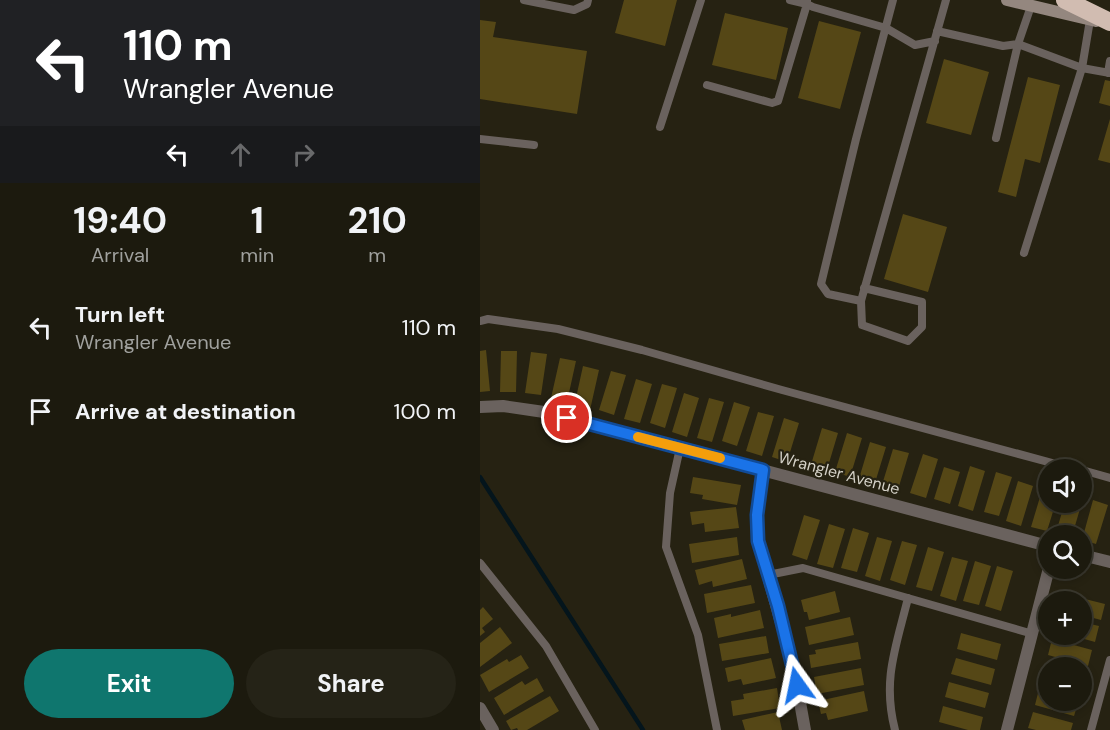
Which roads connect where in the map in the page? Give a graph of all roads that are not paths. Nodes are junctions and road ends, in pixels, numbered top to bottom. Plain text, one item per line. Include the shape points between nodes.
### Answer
1 (524, 0) edge
2 (588, 0) edge
3 (701, 0) edge
4 (790, 0) edge
5 (893, 0) edge
6 (946, 0) edge
7 (1007, 0) edge
8 (1065, 0) edge
9 (807, 2) edge
10 (1031, 6) junction
11 (1090, 20) junction
12 (1110, 23) edge
13 (886, 28) junction
14 (938, 31) junction
15 (935, 41) junction
16 (1018, 44) junction
17 (1110, 61) edge
18 (1082, 68) junction
19 (1109, 73) edge
20 (707, 85) dead end
21 (660, 127) dead end
22 (996, 138) dead end
23 (480, 139) edge
24 (534, 145) dead end
25 (1024, 254) dead end
26 (864, 288) junction
27 (861, 302) junction
28 (480, 321) edge
29 (480, 407) edge
30 (680, 448) junction
31 (1039, 459) edge
32 (763, 470) junction
33 (1092, 473) edge
34 (1110, 478) edge
35 (1038, 543) edge
36 (1092, 558) edge
37 (1110, 562) edge
38 (480, 563) edge
39 (768, 575) junction
40 (1046, 579) edge
41 (908, 598) junction
42 (1033, 634) junction
43 (1110, 660) edge
44 (480, 708) edge
45 (493, 730) edge
46 (595, 730) edge
47 (717, 730) edge
48 (805, 730) edge
49 (895, 730) edge
50 (1006, 730) edge
51 (1091, 730) edge

1 - 2 lane via 574,10
3 - 21 lane
4 - 9 lane
5 - 13 lane
6 - 14 lane
7 - 10 main road
8 - 12 highway
9 - 13 lane via 813,8
9 - 20 lane via 778,100 772,103
10 - 11 main road
10 - 16 lane
11 - 12 main road
11 - 18 lane
13 - 15 lane via 915,45
13 - 27 lane via 821,284 828,294
14 - 15 lane
14 - 16 lane via 1003,46
15 - 26 lane
16 - 18 lane
16 - 22 lane
17 - 19 lane
18 - 19 lane
18 - 25 lane
23 - 24 lane
26 - 27 lane
26 - 27 lane via 922,302 922,327 908,341 862,325
28 - 31 lane via 568,332
29 - 30 street, Wrangler Avenue via 544,412
30 - 32 street, Wrangler Avenue
30 - 47 lane via 670,493 666,547 698,635
32 - 35 street, Wrangler Avenue
32 - 39 street via 758,541
33 - 34 lane
36 - 37 street
38 - 46 lane via 546,646
39 - 41 lane via 803,568
39 - 48 street via 794,669
40 - 42 street
41 - 42 lane
41 - 49 lane via 890,669 890,710
42 - 50 street
43 - 51 lane
44 - 45 street

